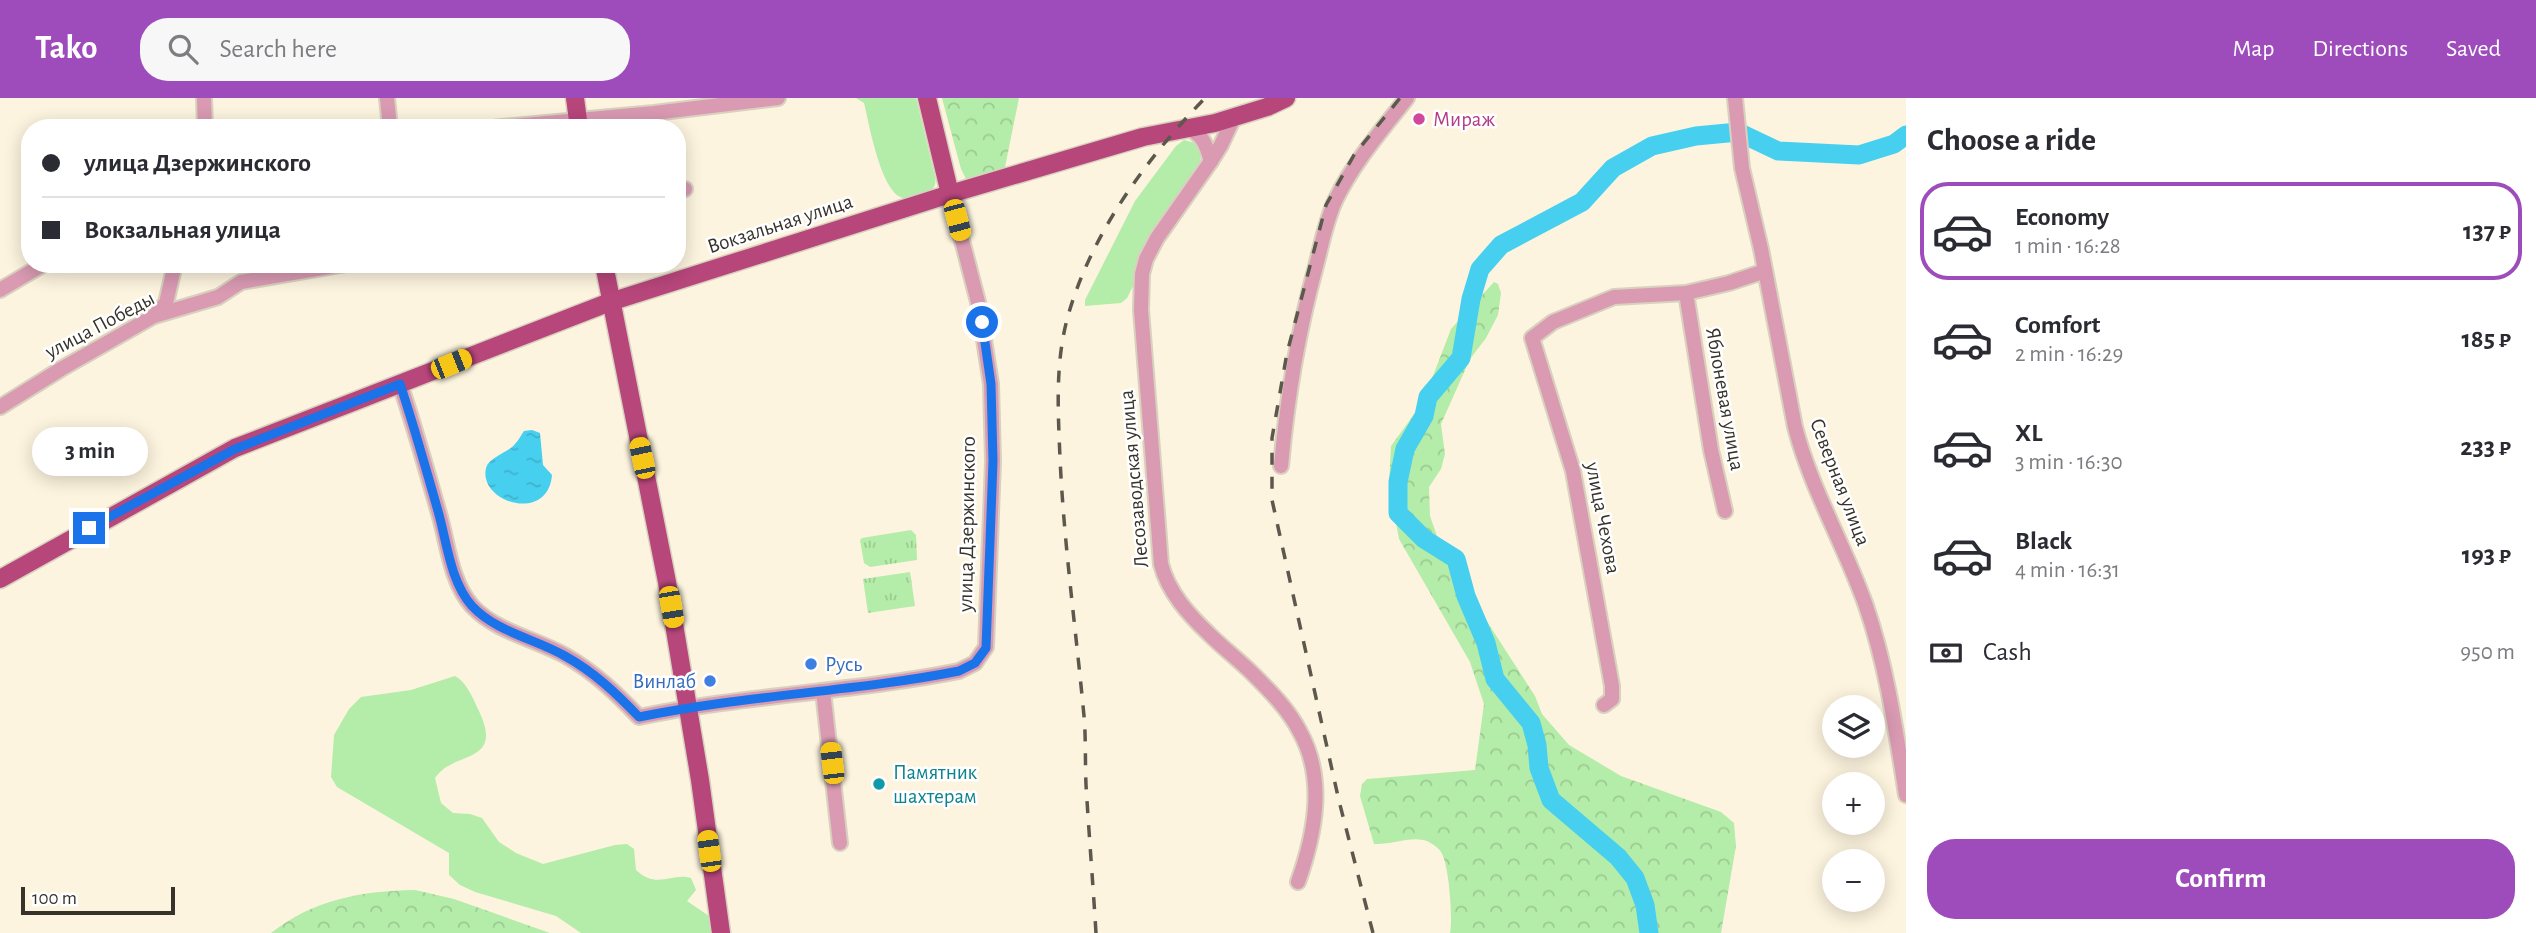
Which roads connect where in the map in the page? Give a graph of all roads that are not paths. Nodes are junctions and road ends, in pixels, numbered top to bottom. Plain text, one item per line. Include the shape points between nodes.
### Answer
1 (204, 98) edge
2 (387, 98) edge
3 (575, 98) edge
4 (778, 98) edge
5 (927, 98) edge
6 (1286, 98) edge
7 (1407, 98) edge
8 (1735, 98) edge
9 (1234, 117) junction
10 (205, 119) edge
11 (389, 119) edge
12 (577, 119) edge
13 (616, 119) edge
14 (1188, 128) junction
15 (1211, 161) junction
16 (950, 194) junction
17 (1765, 271) junction
18 (29, 273) edge
19 (173, 273) edge
20 (294, 273) edge
21 (605, 273) edge
22 (0, 290) edge
23 (1686, 293) junction
24 (610, 302) junction
25 (154, 316) junction
26 (400, 384) junction
27 (0, 407) edge
28 (1281, 466) dead end
29 (1725, 511) dead end
30 (0, 579) edge
31 (823, 691) junction
32 (1604, 705) dead end
33 (687, 706) junction
34 (1900, 718) edge
35 (1906, 795) edge
36 (840, 843) dead end
37 (1298, 882) dead end
38 (721, 933) edge

1 - 10 street
2 - 11 street
3 - 12 main road
4 - 13 street
5 - 16 main road, улица Дзержинского
6 - 9 main road, Вокзальная улица
7 - 28 street via 1358,163 1331,211 1301,326
8 - 17 street, Северная улица via 1741,156
9 - 14 main road, Вокзальная улица
9 - 15 street, Лесозаводская улица
14 - 15 street via 1205,141
14 - 16 main road, Вокзальная улица
15 - 37 street, Лесозаводская улица via 1157,238 1142,274 1140,310 1161,564 1189,614 1252,673 1300,732 1316,791 1310,848
16 - 24 main road, Вокзальная улица
16 - 31 street, улица Дзержинского via 978,302 991,384 986,648 975,663 959,671
17 - 23 street
17 - 34 street, Северная улица via 1799,444 1867,608
18 - 22 street
19 - 25 street via 166,303
20 - 25 street, улица Победы via 242,282 218,297
21 - 24 main road
23 - 29 street, Яблоневая улица
23 - 32 street, улица Чехова via 1614,297 1553,322 1532,338 1573,471 1612,686 1612,699
24 - 26 main road, Вокзальная улица
24 - 33 main road via 667,582
25 - 27 street, улица Победы
26 - 30 main road, Вокзальная улица via 225,453
26 - 33 street, улица Дзержинского via 452,567 471,605 492,621 584,668 639,717
31 - 33 street, улица Дзержинского
31 - 36 street
33 - 38 main road
34 - 35 street, Северная улица

